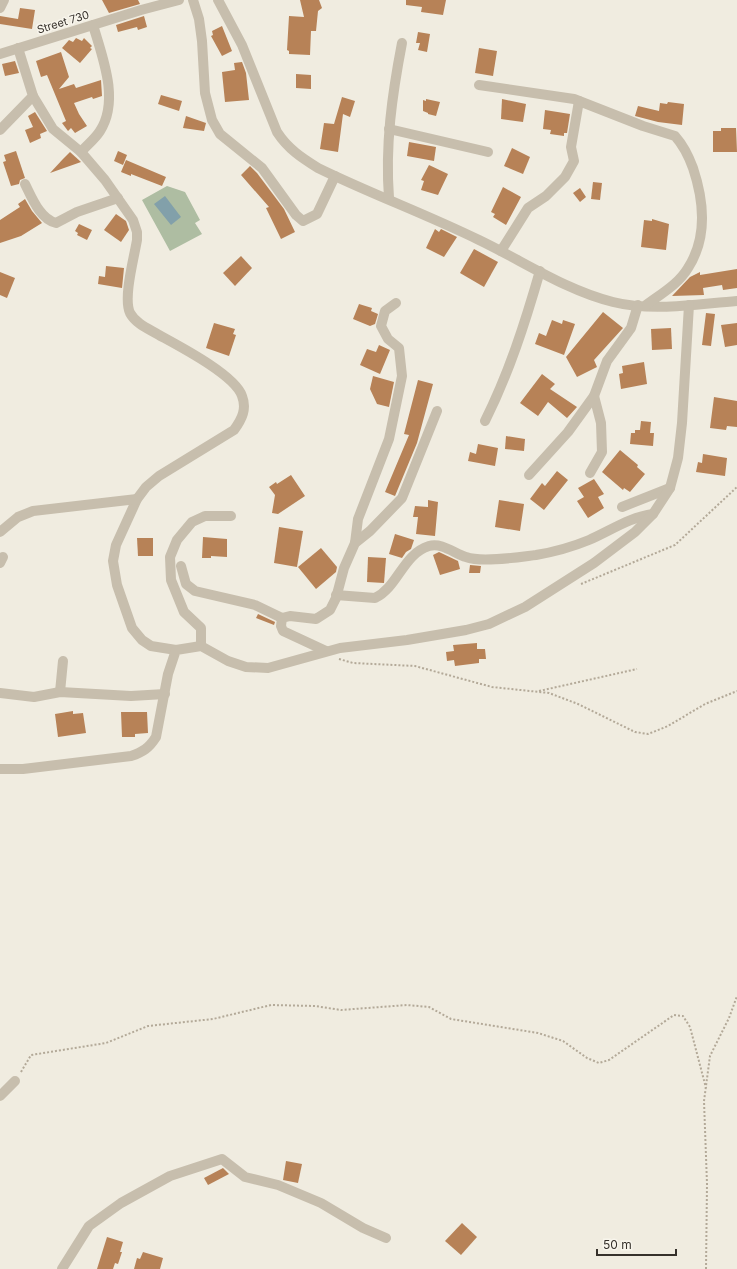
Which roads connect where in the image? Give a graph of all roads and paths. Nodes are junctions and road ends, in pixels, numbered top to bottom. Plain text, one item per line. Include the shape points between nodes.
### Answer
1 (4, 0) edge
2 (179, 0) edge
3 (193, 0) edge
4 (218, 0) edge
5 (0, 8) edge
6 (93, 25) junction
7 (402, 43) dead end
8 (18, 48) junction
9 (0, 54) edge
10 (479, 85) dead end
11 (32, 96) junction
12 (579, 101) junction
13 (388, 129) junction
14 (0, 130) edge
15 (81, 152) junction
16 (488, 152) dead end
17 (335, 176) junction
18 (25, 184) dead end
19 (118, 198) junction
20 (389, 198) junction
21 (501, 251) junction
22 (540, 271) junction
23 (737, 301) edge
24 (396, 303) dead end
25 (689, 305) junction
26 (641, 306) junction
27 (594, 396) junction
28 (437, 410) dead end
29 (485, 422) dead end
30 (590, 473) dead end
31 (529, 475) dead end
32 (737, 487) edge
33 (670, 488) junction
34 (137, 499) junction
35 (622, 507) dead end
36 (653, 514) junction
37 (231, 516) dead end
38 (0, 532) edge
39 (355, 543) junction
40 (181, 566) dead end
41 (580, 585) dead end
42 (336, 595) junction
43 (282, 618) junction
44 (201, 646) junction
45 (176, 650) junction
46 (326, 651) junction
47 (63, 661) dead end
48 (637, 669) dead end
49 (737, 691) edge
50 (60, 692) junction
51 (537, 692) junction
52 (0, 693) edge
53 (164, 694) junction
54 (0, 769) edge
55 (737, 996) edge
56 (15, 1081) joint
57 (706, 1088) junction
58 (0, 1096) edge
59 (386, 1238) dead end
60 (62, 1269) edge
61 (706, 1269) edge

1 - 5 street
2 - 6 street, Street 730
3 - 17 street via 202,40 207,106 220,134 262,168 296,215 303,220 317,214
4 - 17 street via 242,45 277,132 285,144 300,157
6 - 8 street, Street 730
6 - 15 street via 106,72 108,100 102,126
7 - 13 street
8 - 9 street, Street 730
8 - 11 street
10 - 12 street
11 - 14 street
11 - 15 street via 53,129
12 - 21 street via 571,147 574,161 565,177 546,196 528,208
12 - 26 street via 675,136 689,158 698,184 703,225 688,270 676,283
13 - 16 street
13 - 20 street
15 - 19 street
17 - 20 street
18 - 19 street via 30,196 46,218 56,223 77,212
19 - 34 street via 133,220 137,232 128,303 133,318 144,327 214,367 242,394 245,407 241,420 234,430 159,476
20 - 21 street
21 - 22 street
22 - 26 street via 585,293 614,302
22 - 29 street via 519,344
23 - 25 street
24 - 39 street via 385,311 381,326 388,339 398,348 402,376 389,439 358,519
25 - 26 street
25 - 33 street via 678,458
26 - 27 street via 631,328 607,362
27 - 30 street via 601,423 602,452
27 - 31 street via 568,432
28 - 39 street via 402,498
32 - 41 path via 675,545
33 - 35 street
33 - 36 street via 662,504
34 - 38 street via 33,511 18,518
34 - 45 street via 116,545 113,561 117,585 132,628 142,640 151,646
36 - 42 street via 640,516 587,541 535,555 478,560 436,545 429,546 413,556 386,590 375,598
36 - 46 street via 635,532 594,563 526,607 507,616 466,630
37 - 44 street via 205,516 192,522 177,540 170,557 171,580 184,612 202,628
39 - 42 street
40 - 43 street via 186,584 195,591 255,605
42 - 43 street via 330,610 320,617
43 - 46 street via 283,631
44 - 45 street
44 - 46 street via 228,661 255,669 268,668
45 - 53 street
46 - 51 path via 338,659 353,663 415,666 492,686
47 - 50 street
48 - 51 path
49 - 51 path via 705,704 668,726 648,734 635,732 549,693
50 - 52 street via 34,696
50 - 53 street via 131,696
53 - 54 street via 156,737 143,752 131,756 23,769
55 - 57 path via 710,1056
56 - 57 path via 31,1055 106,1043 148,1026 213,1019 271,1005 315,1006 341,1010 407,1006 429,1007 451,1019 538,1033 563,1041 599,1063 609,1060 674,1015 682,1016 690,1027
56 - 58 street
57 - 61 path
59 - 60 street via 363,1228 321,1203 278,1185 245,1176 222,1158 170,1176 121,1203 89,1226

